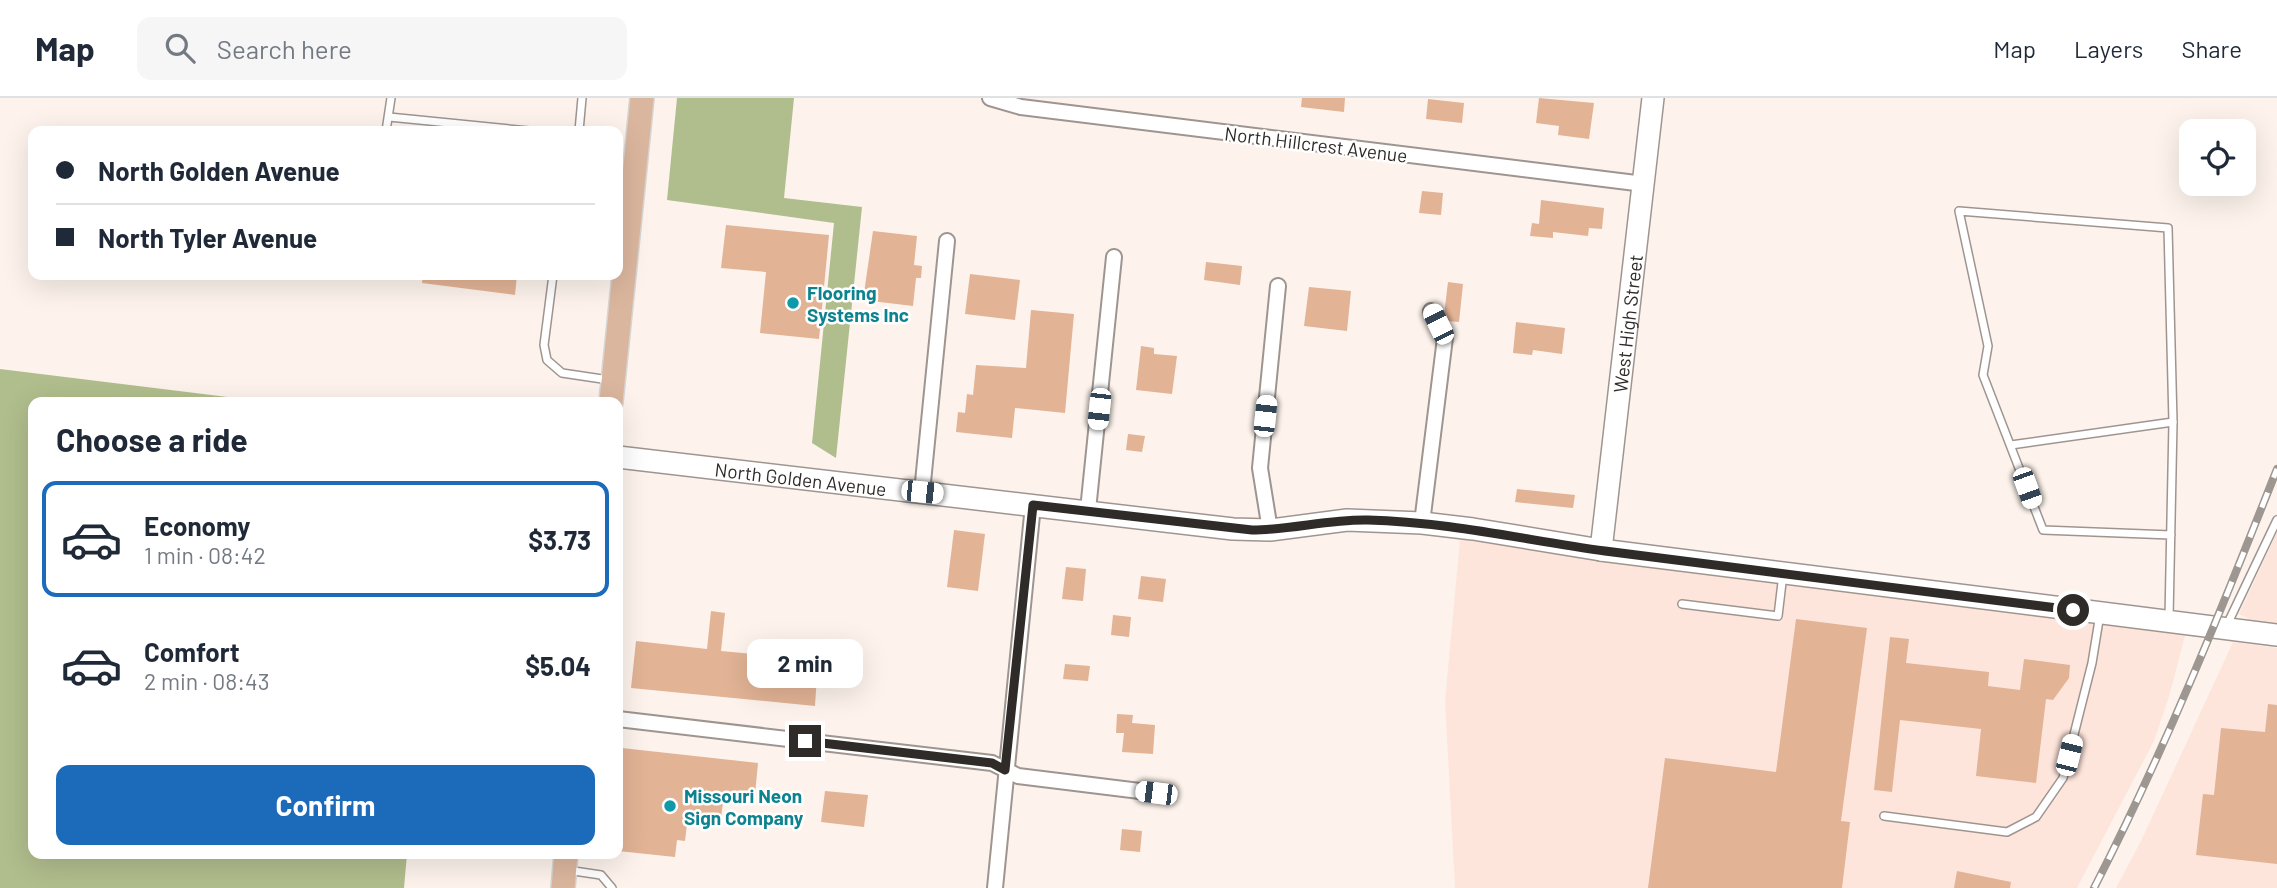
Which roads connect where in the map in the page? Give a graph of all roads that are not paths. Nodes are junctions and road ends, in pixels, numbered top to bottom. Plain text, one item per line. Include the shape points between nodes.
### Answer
1 (391, 98) edge
2 (582, 98) edge
3 (642, 98) edge
4 (990, 98) edge
5 (1653, 98) edge
6 (1056, 104) edge
7 (388, 117) junction
8 (387, 126) edge
9 (479, 126) edge
10 (579, 126) edge
11 (1644, 184) junction
12 (624, 204) edge
13 (947, 241) dead end
14 (1114, 257) dead end
15 (552, 280) edge
16 (619, 280) edge
17 (1278, 286) dead end
18 (1431, 311) dead end
19 (612, 391) edge
20 (2173, 422) junction
21 (2011, 445) junction
22 (623, 458) edge
23 (922, 492) junction
24 (1033, 505) junction
25 (1088, 510) junction
26 (2277, 520) edge
27 (1422, 523) junction
28 (1270, 530) junction
29 (2171, 535) junction
30 (1601, 550) junction
31 (1783, 573) junction
32 (1682, 604) dead end
33 (2100, 613) junction
34 (2169, 622) junction
35 (2225, 629) junction
36 (2277, 635) edge
37 (623, 720) edge
38 (1005, 770) junction
39 (1156, 793) dead end
40 (1885, 816) dead end
41 (565, 870) edge
42 (612, 888) edge
43 (995, 888) edge

1 - 7 lane
2 - 10 lane
3 - 12 main road
4 - 6 street, North Hillcrest Avenue via 1021,107
5 - 11 street, West High Street
6 - 11 street, North Hillcrest Avenue
7 - 8 lane
7 - 9 lane
11 - 30 street, West High Street
13 - 23 street
14 - 25 street
15 - 19 lane via 544,345 547,360 562,373
16 - 19 main road
17 - 28 street via 1260,468
18 - 27 street via 1445,338
20 - 21 lane
20 - 21 lane via 2168,228 1959,211 1988,346 1983,374
20 - 29 lane
21 - 29 lane via 2043,530
22 - 23 street, North Golden Avenue
23 - 24 street, North Golden Avenue
24 - 25 street, North Golden Avenue
24 - 38 street
25 - 28 street, North Golden Avenue
26 - 35 lane
27 - 28 street, North Golden Avenue via 1347,520
27 - 30 street, North Golden Avenue
29 - 34 lane
30 - 31 street, North Golden Avenue
31 - 32 lane via 1778,616
31 - 33 street, North Golden Avenue
33 - 34 street, North Golden Avenue
33 - 40 lane via 2063,778 2036,817 2007,832
34 - 35 street, North Golden Avenue
35 - 36 street, North Golden Avenue
37 - 38 street via 992,763
38 - 39 street via 1018,776
38 - 43 street
41 - 42 lane via 601,875

